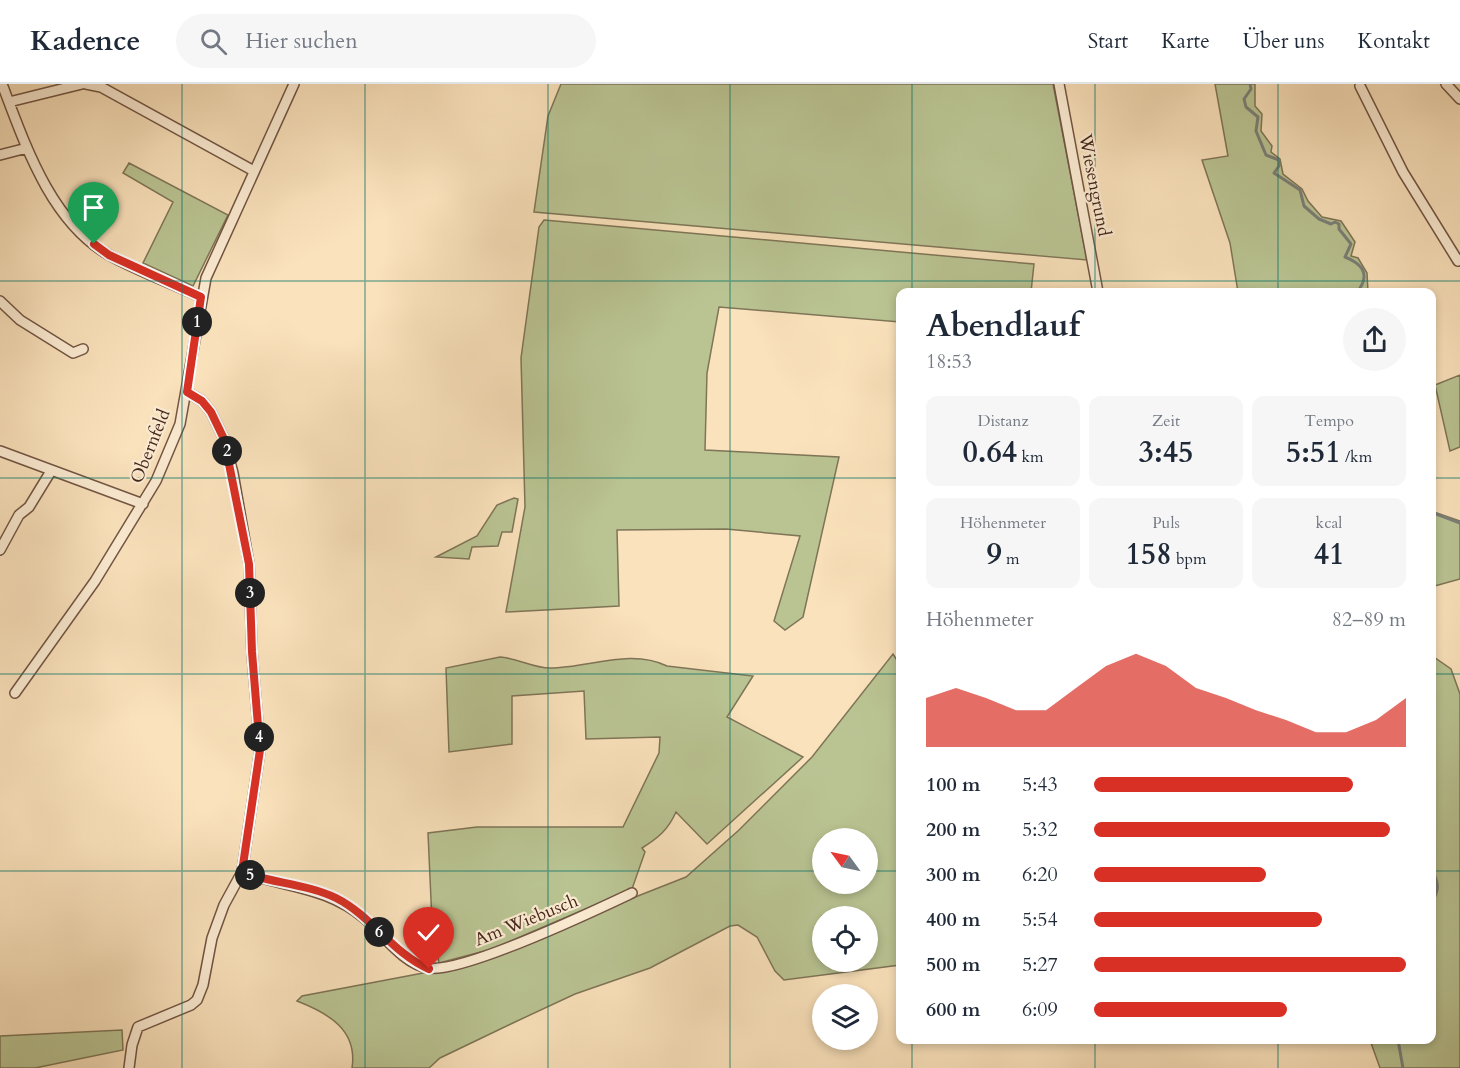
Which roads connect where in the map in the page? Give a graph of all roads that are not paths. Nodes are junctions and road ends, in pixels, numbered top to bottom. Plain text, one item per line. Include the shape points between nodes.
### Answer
1 (2, 84) edge
2 (84, 84) edge
3 (294, 84) edge
4 (1059, 84) edge
5 (1446, 84) edge
6 (1360, 86) dead end
7 (1460, 99) edge
8 (9, 102) junction
9 (27, 148) junction
10 (0, 155) edge
11 (254, 171) junction
12 (1460, 260) edge
13 (1097, 288) edge
14 (201, 297) junction
15 (0, 301) edge
16 (83, 349) dead end
17 (187, 392) junction
18 (0, 451) edge
19 (51, 471) junction
20 (143, 504) junction
21 (0, 550) edge
22 (15, 693) dead end
23 (242, 872) junction
24 (632, 893) dead end
25 (129, 1068) edge

1 - 8 street
2 - 8 street
2 - 11 street via 101,87
3 - 11 street, Obernfeld
4 - 13 street, Wiesengrund
5 - 7 street
6 - 12 street via 1403,172
8 - 9 street
9 - 10 street
9 - 14 street via 49,191 79,232 109,255
11 - 14 street, Obernfeld
14 - 17 street, Obernfeld
15 - 16 street via 20,320 73,353
17 - 20 street, Obernfeld via 168,455
17 - 23 street via 211,412 224,439 249,564 260,750
18 - 19 street
19 - 20 street
19 - 21 street via 29,507 19,515
20 - 22 street, Obernfeld via 95,581
23 - 24 street, Am Wiebusch via 337,898 406,956 429,969 492,953
23 - 25 street via 224,904 212,938 197,1000 138,1027

